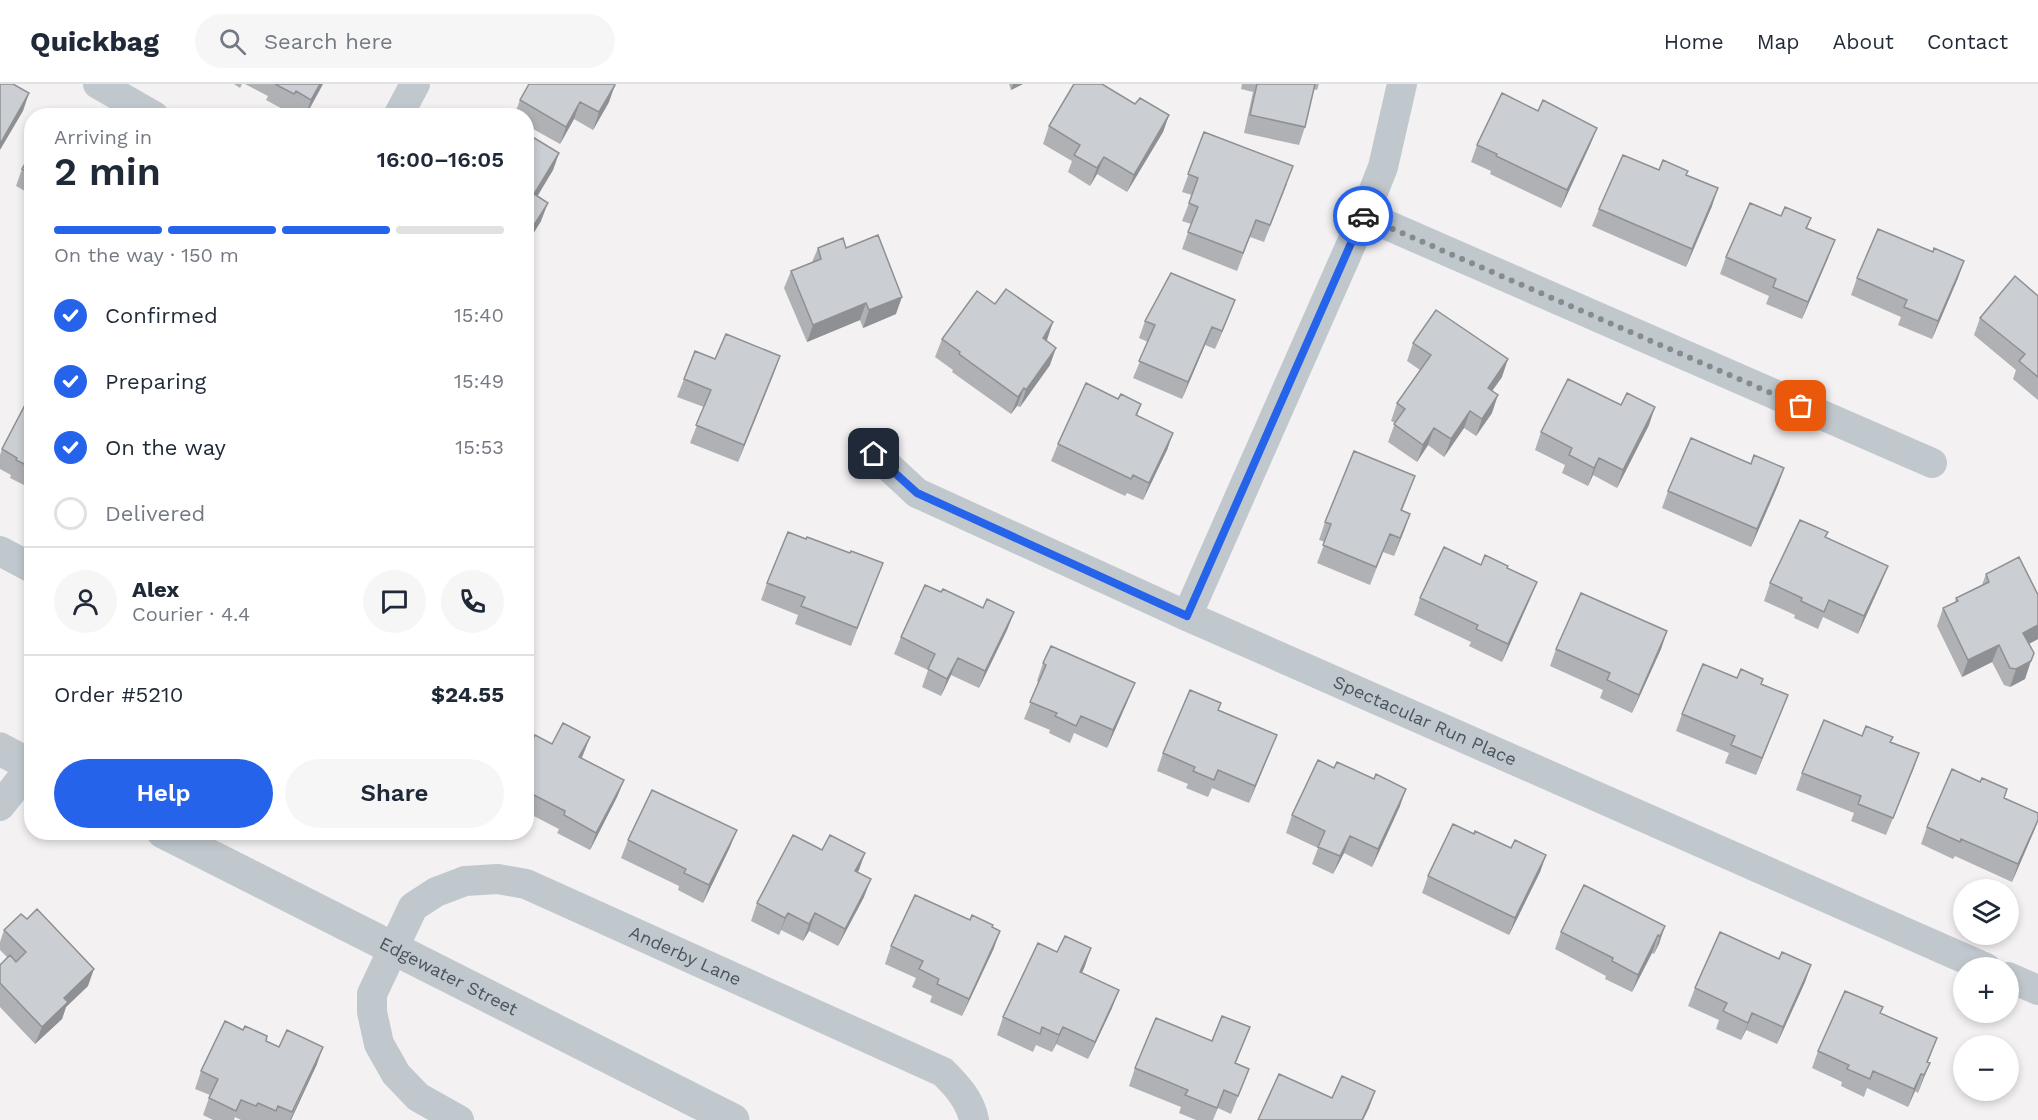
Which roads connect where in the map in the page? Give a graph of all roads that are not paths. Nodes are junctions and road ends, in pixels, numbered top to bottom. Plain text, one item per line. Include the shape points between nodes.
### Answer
1 (98, 84) edge
2 (416, 84) edge
3 (1402, 84) edge
4 (140, 108) edge
5 (402, 108) edge
6 (1364, 215) junction
7 (874, 454) dead end
8 (1932, 463) dead end
9 (0, 551) edge
10 (24, 564) edge
11 (1187, 616) junction
12 (0, 749) edge
13 (24, 762) edge
14 (24, 776) edge
15 (0, 806) edge
16 (179, 840) edge
17 (393, 950) junction
18 (1961, 957) edge
19 (2019, 982) edge
20 (2038, 990) edge
21 (459, 1120) edge
22 (733, 1120) edge
23 (974, 1120) edge

1 - 4 street
2 - 5 street
3 - 6 street via 1383,167
6 - 8 street
6 - 11 street
7 - 11 street, Spectacular Run Place via 917,493
9 - 10 street
11 - 18 street, Spectacular Run Place
12 - 13 street
14 - 15 street
16 - 17 street, Edgewater Street
17 - 21 street, Anderby Lane via 372,994 379,1044 396,1074 418,1097
17 - 22 street, Edgewater Street
17 - 23 street, Anderby Lane via 413,908 436,892 465,881 498,879 526,884 943,1072 960,1089
19 - 20 street

